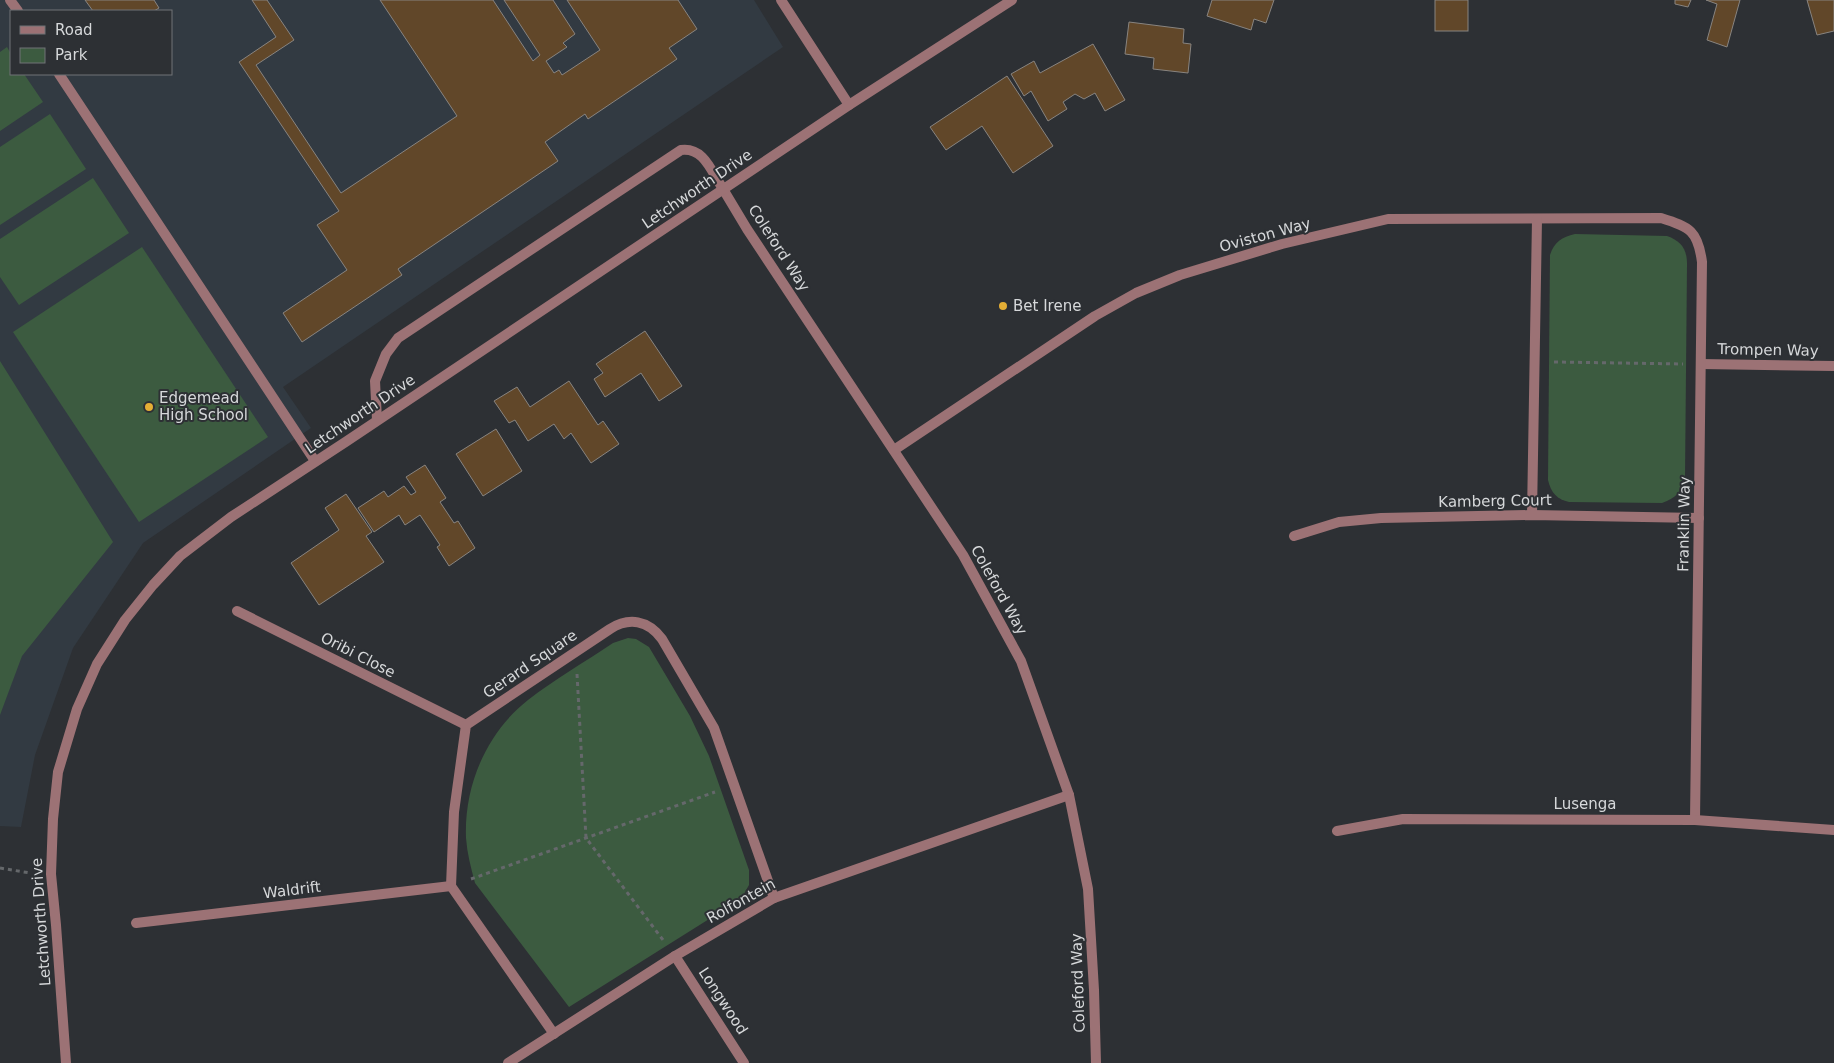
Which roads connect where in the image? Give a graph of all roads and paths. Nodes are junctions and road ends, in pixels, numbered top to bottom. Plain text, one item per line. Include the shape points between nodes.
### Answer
1 (781, 0) edge
2 (1012, 0) edge
3 (60, 75) edge
4 (849, 105) junction
5 (723, 189) junction
6 (1537, 219) junction
7 (1692, 232) joint
8 (1535, 362) junction
9 (1701, 364) junction
10 (1834, 366) edge
11 (377, 420) junction
12 (894, 450) junction
13 (315, 461) junction
14 (1532, 515) junction
15 (1699, 518) junction
16 (1294, 536) dead end
17 (237, 611) dead end
18 (576, 651) junction
19 (466, 726) junction
20 (734, 785) junction
21 (1069, 795) junction
22 (1695, 820) junction
23 (1834, 830) edge
24 (1337, 831) dead end
25 (586, 838) junction
26 (0, 868) edge
27 (30, 872) dead end
28 (451, 886) junction
29 (774, 898) junction
30 (136, 923) dead end
31 (675, 956) junction
32 (554, 1034) junction
33 (66, 1063) edge
34 (508, 1063) edge
35 (744, 1063) edge
36 (1096, 1063) edge

1 - 4 street
2 - 4 street, Letchworth Drive
3 - 13 street
4 - 5 street, Letchworth Drive
5 - 11 street, Letchworth Drive
5 - 11 street, Coleford Way via 700,154 691,149 680,150 398,338 386,354 375,381
5 - 12 street, Coleford Way
6 - 7 street, Oviston Way via 1661,218
6 - 8 street
6 - 12 street, Oviston Way via 1388,219 1282,244 1180,275 1136,293 1095,316
7 - 9 street, Franklin Way via 1699,243 1702,262
8 - 9 path
8 - 14 street
9 - 10 street, Trompen Way
9 - 15 street, Franklin Way
11 - 13 street, Letchworth Drive
12 - 21 street, Coleford Way via 963,555 1021,661
13 - 33 street, Letchworth Drive via 231,517 180,556 139,602 111,641 77,709 58,772 51,865
14 - 15 street, Kamberg Court
14 - 16 street, Kamberg Court via 1381,518 1339,522
15 - 22 street, Franklin Way
17 - 19 street, Oribi Close
18 - 19 street, Gerard Square
18 - 20 street, Gerard Square via 628,621 656,631 714,728
18 - 25 path
19 - 28 street via 454,812
20 - 25 path
20 - 29 street, Gerard Square
21 - 29 street, Rolfontein
21 - 36 street, Coleford Way via 1088,889
22 - 23 street, Lusenga
22 - 24 street, Lusenga via 1403,819
25 - 28 path
25 - 31 path
26 - 27 path
28 - 30 street, Waldrift
28 - 32 street
29 - 31 street, Rolfontein
31 - 32 street, Rolfontein
31 - 35 street, Longwood
32 - 34 street, Rolfontein

